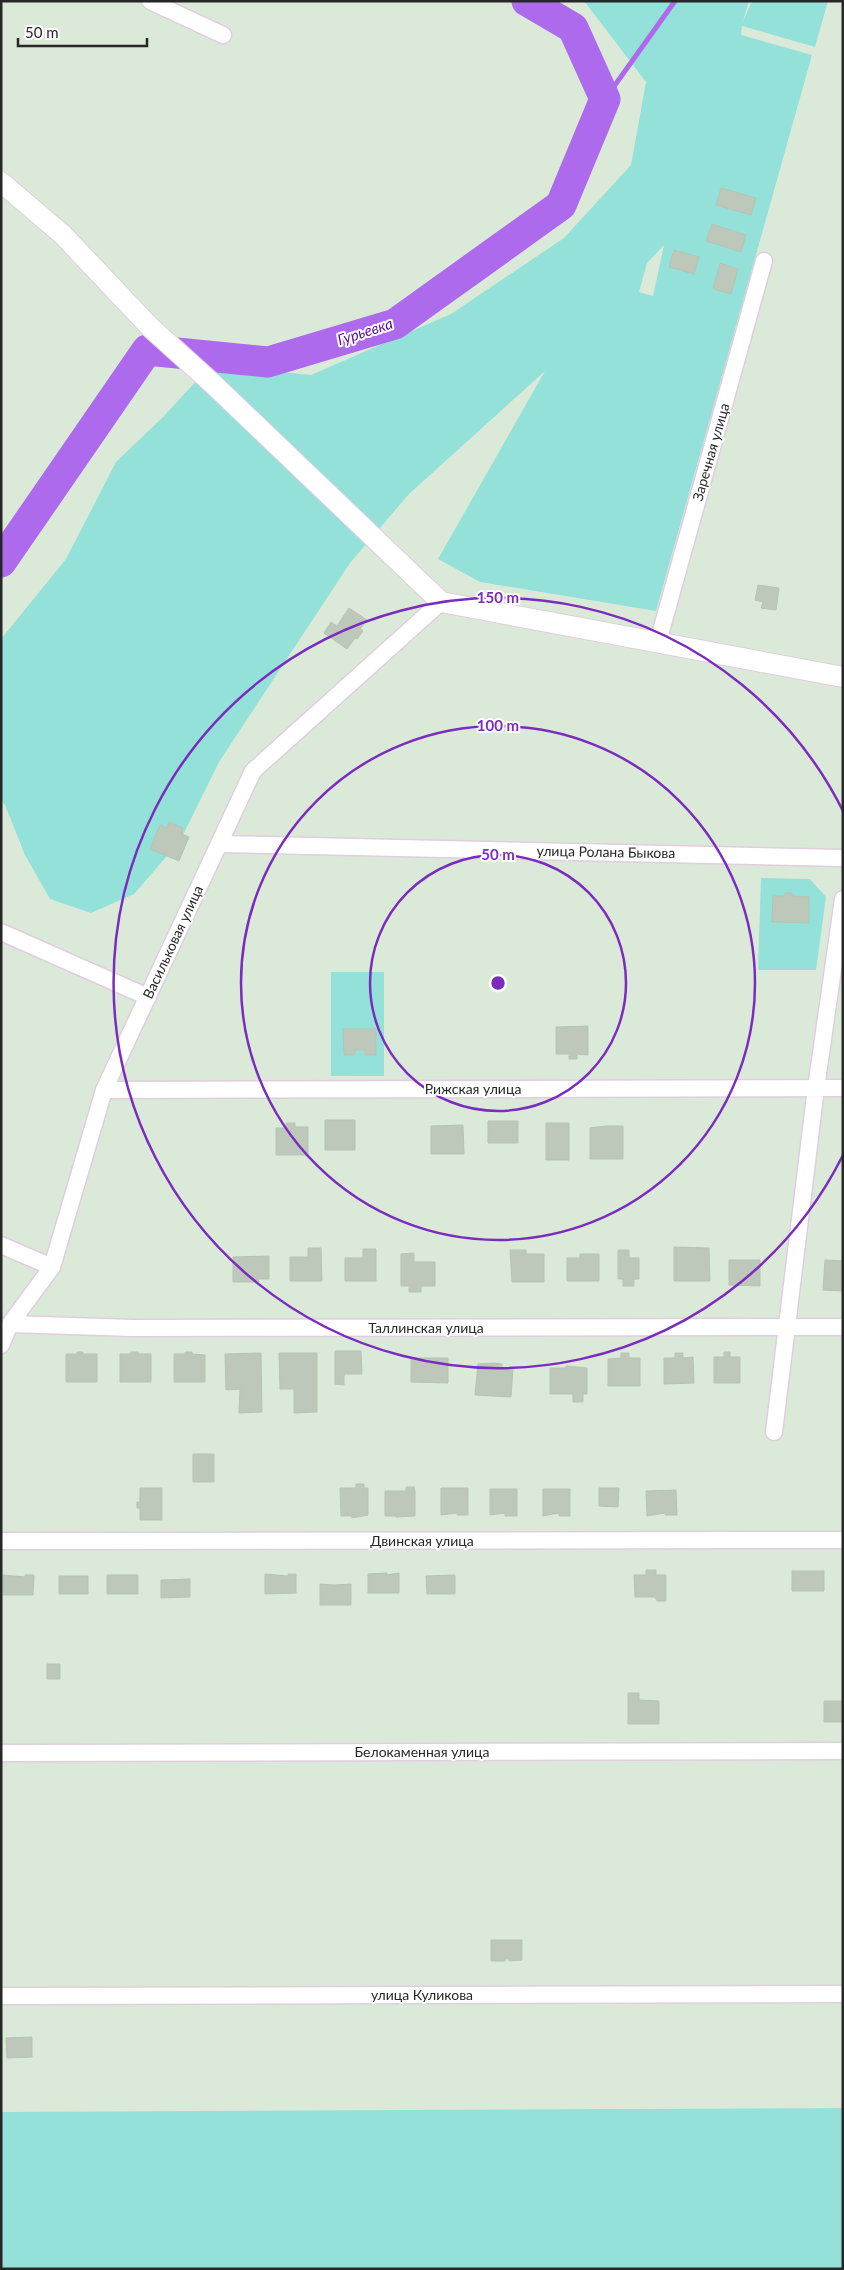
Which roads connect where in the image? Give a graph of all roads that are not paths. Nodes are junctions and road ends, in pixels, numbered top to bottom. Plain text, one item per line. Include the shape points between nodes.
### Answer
1 (150, 1) edge
2 (223, 35) dead end
3 (1, 182) edge
4 (764, 261) dead end
5 (441, 602) junction
6 (658, 642) junction
7 (843, 677) edge
8 (219, 844) junction
9 (843, 858) edge
10 (843, 899) edge
11 (1, 932) edge
12 (148, 997) junction
13 (816, 1088) junction
14 (843, 1088) edge
15 (104, 1090) junction
16 (1, 1245) edge
17 (52, 1268) junction
18 (10, 1324) junction
19 (786, 1328) junction
20 (843, 1328) edge
21 (1, 1345) edge
22 (774, 1432) dead end
23 (843, 1540) edge
24 (1, 1541) edge
25 (843, 1751) edge
26 (1, 1753) edge
27 (843, 1994) edge
28 (1, 1996) edge

1 - 2 street
3 - 5 street via 63,235 150,327
4 - 6 street, Заречная улица
5 - 6 street
5 - 8 street, Васильковая улица via 253,771
6 - 7 street
8 - 9 street, улица Ролана Быкова
8 - 12 street, Васильковая улица
10 - 13 street
11 - 12 street
12 - 15 street, Васильковая улица
13 - 14 street, Рижская улица
13 - 15 street, Рижская улица
13 - 19 street
15 - 17 street, Васильковая улица
16 - 17 street
17 - 18 street, Васильковая улица
18 - 19 street, Таллинская улица via 133,1328
18 - 21 street, Васильковая улица
19 - 20 street, Таллинская улица
19 - 22 street
23 - 24 street, Двинская улица
25 - 26 street, Белокаменная улица
27 - 28 street, улица Куликова

